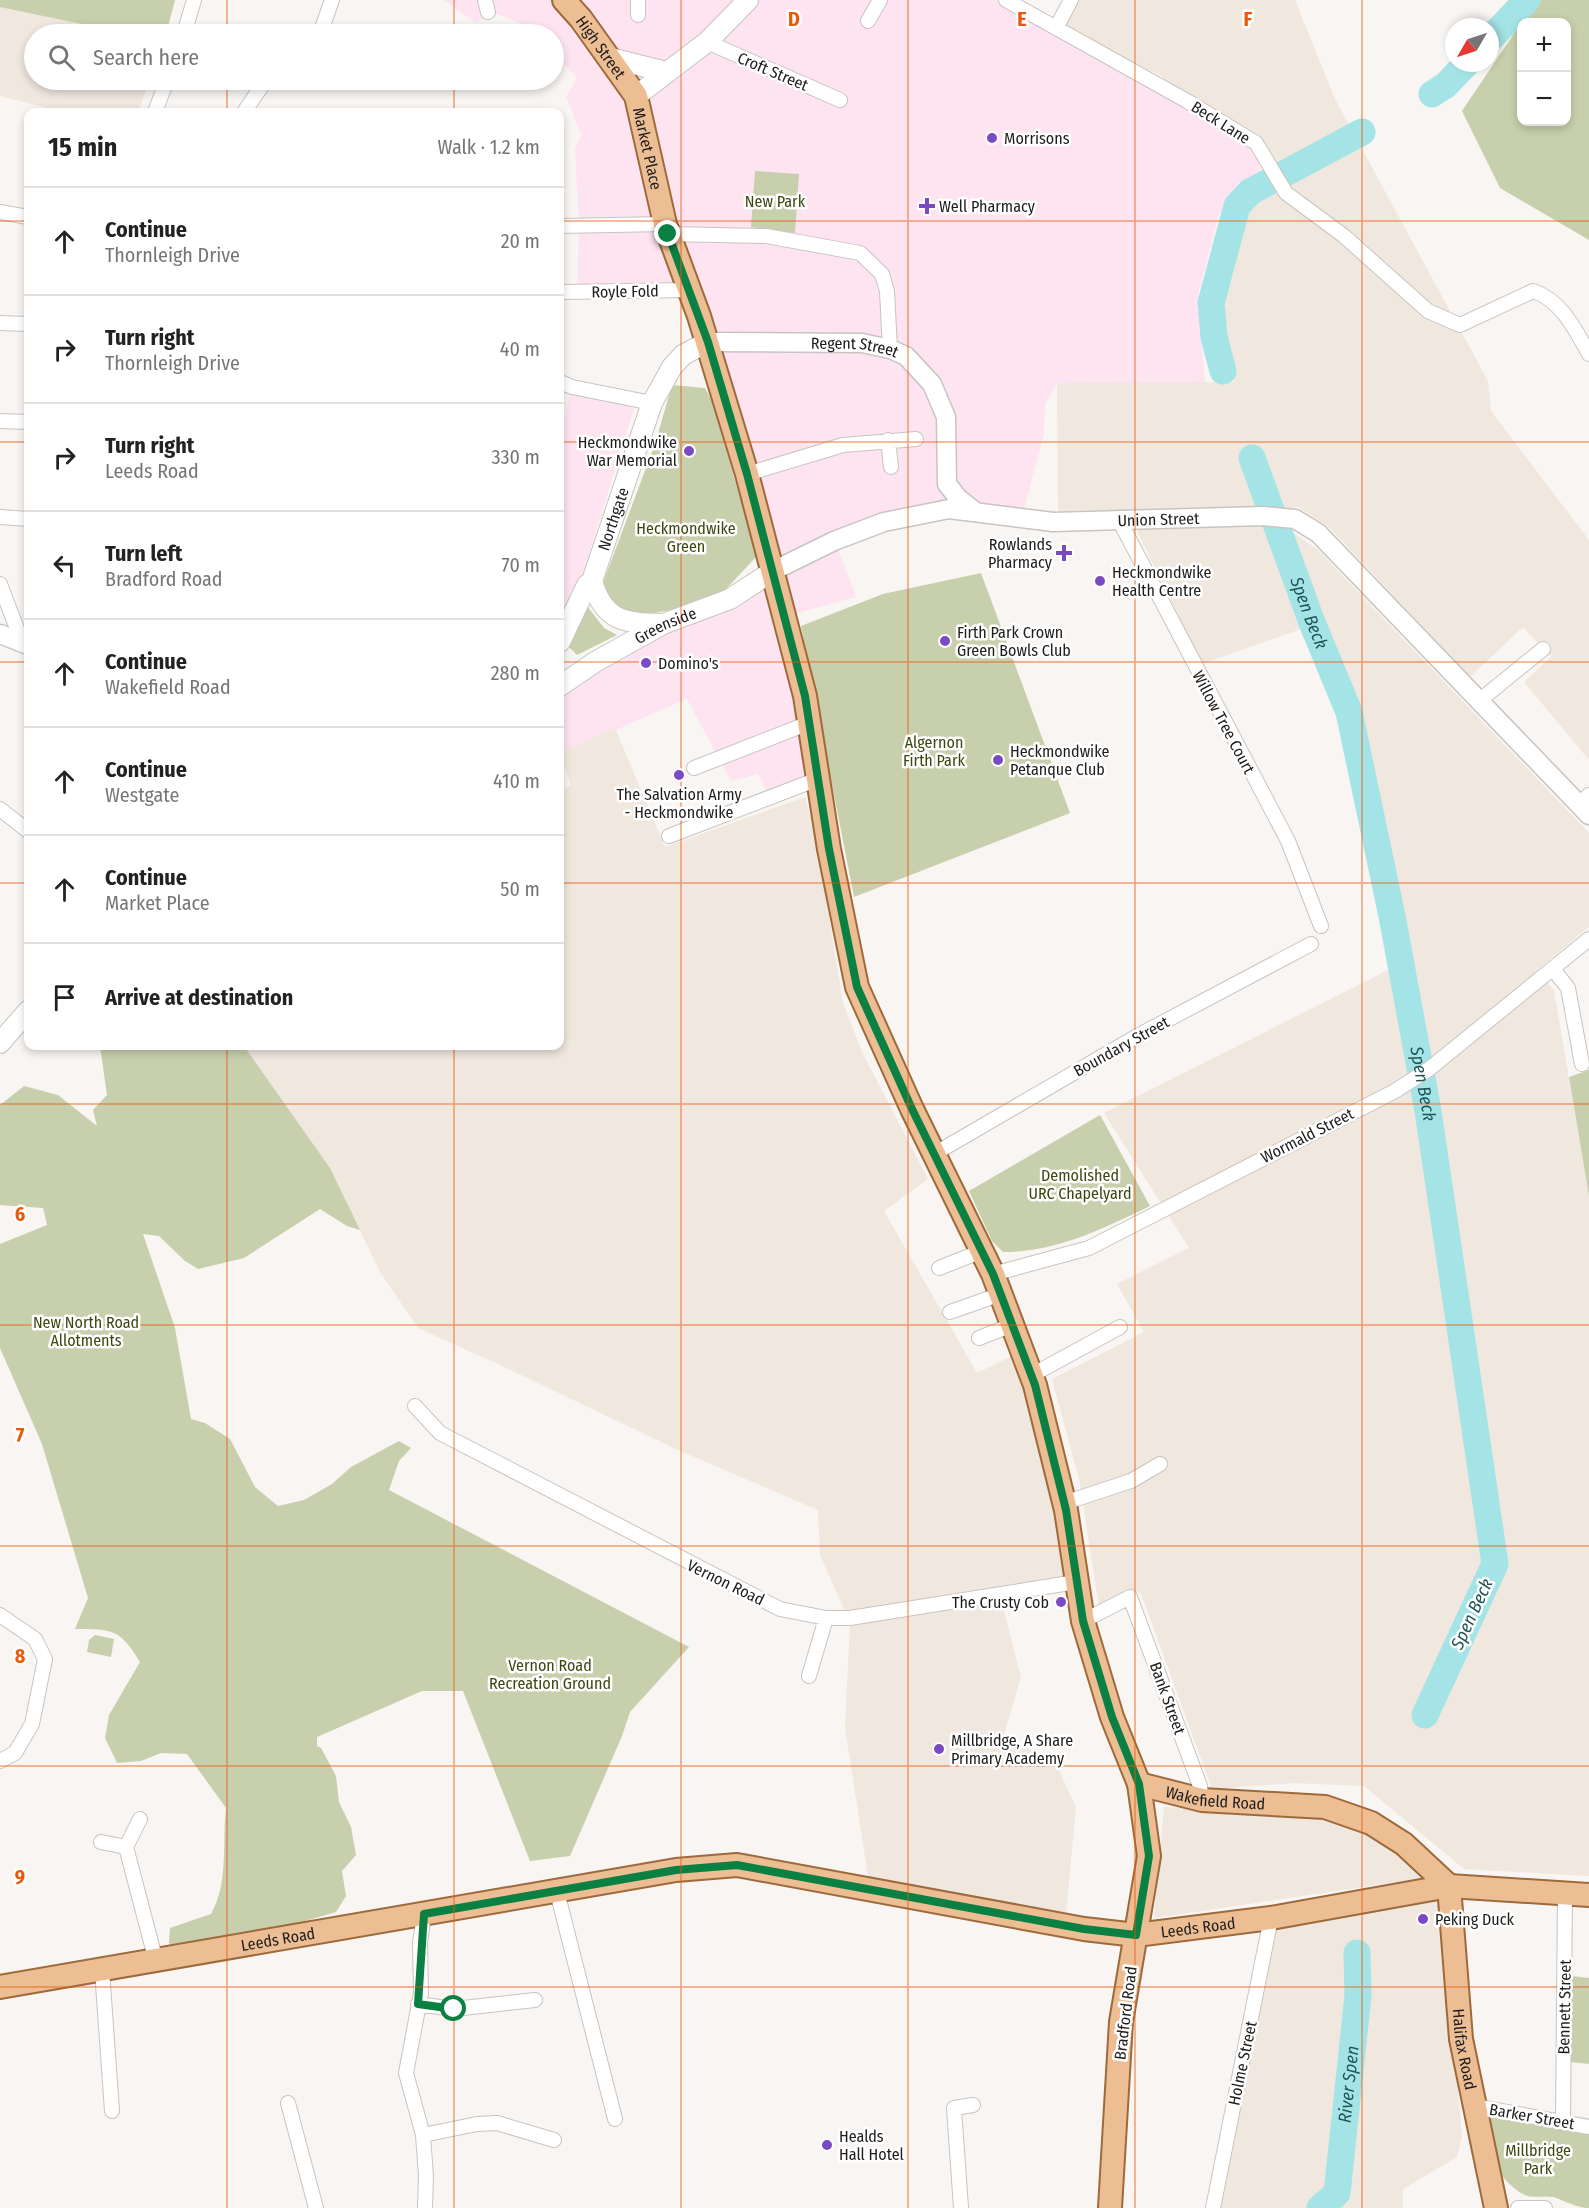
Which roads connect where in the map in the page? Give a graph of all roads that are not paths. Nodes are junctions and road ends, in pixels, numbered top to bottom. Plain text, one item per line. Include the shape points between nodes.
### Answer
1 (194, 0) edge
2 (332, 0) edge
3 (564, 0) edge
4 (638, 0) edge
5 (748, 0) edge
6 (880, 0) edge
7 (1006, 0) edge
8 (1071, 0) edge
9 (638, 15) dead end
10 (868, 21) dead end
11 (187, 24) edge
12 (324, 24) edge
13 (1056, 28) junction
14 (707, 42) junction
15 (610, 58) junction
16 (666, 72) junction
17 (163, 90) edge
18 (259, 90) edge
19 (636, 96) junction
20 (840, 100) dead end
21 (156, 108) edge
22 (247, 108) edge
23 (0, 212) edge
24 (24, 216) edge
25 (564, 226) edge
26 (667, 229) junction
27 (690, 290) junction
28 (564, 292) edge
29 (0, 323) edge
30 (24, 324) edge
31 (708, 342) junction
32 (890, 349) junction
33 (1589, 354) edge
34 (564, 384) edge
35 (652, 402) junction
36 (0, 421) edge
37 (24, 422) edge
38 (916, 439) dead end
39 (888, 440) junction
40 (891, 466) dead end
41 (747, 474) junction
42 (947, 474) junction
43 (973, 510) junction
44 (918, 515) junction
45 (0, 517) edge
46 (24, 519) edge
47 (1119, 520) junction
48 (773, 571) junction
49 (592, 580) junction
50 (0, 584) edge
51 (663, 624) junction
52 (0, 634) edge
53 (564, 634) edge
54 (24, 641) edge
55 (24, 643) edge
56 (1543, 649) dead end
57 (564, 683) edge
58 (1479, 701) junction
59 (809, 723) junction
60 (694, 768) dead end
61 (818, 778) junction
62 (1586, 805) edge
63 (0, 809) edge
64 (24, 828) edge
65 (669, 836) dead end
66 (1321, 926) dead end
67 (1589, 939) edge
68 (1311, 944) dead end
69 (1553, 969) junction
70 (24, 1016) edge
71 (0, 1043) edge
72 (1582, 1064) dead end
73 (934, 1154) junction
74 (982, 1251) junction
75 (939, 1269) dead end
76 (997, 1284) junction
77 (950, 1312) dead end
78 (1012, 1325) junction
79 (1120, 1327) dead end
80 (979, 1338) dead end
81 (1032, 1375) junction
82 (415, 1406) dead end
83 (1160, 1464) dead end
84 (1064, 1503) junction
85 (1076, 1582) junction
86 (0, 1615) edge
87 (826, 1618) junction
88 (1083, 1621) junction
89 (809, 1676) dead end
90 (0, 1761) edge
91 (1139, 1784) junction
92 (1202, 1800) junction
93 (140, 1819) dead end
94 (101, 1842) dead end
95 (126, 1847) junction
96 (1449, 1886) junction
97 (557, 1892) junction
98 (1565, 1893) junction
99 (1589, 1895) edge
100 (424, 1914) junction
101 (1271, 1918) junction
102 (1136, 1935) junction
103 (156, 1961) junction
104 (102, 1970) junction
105 (0, 1987) edge
106 (534, 2000) dead end
107 (418, 2004) junction
108 (288, 2103) dead end
109 (973, 2105) dead end
110 (1475, 2106) junction
111 (112, 2111) dead end
112 (615, 2119) dead end
113 (1563, 2121) junction
114 (1589, 2127) edge
115 (423, 2135) junction
116 (554, 2140) dead end
117 (316, 2208) edge
118 (425, 2208) edge
119 (961, 2208) edge
120 (1110, 2208) edge
121 (1213, 2208) edge
122 (1496, 2208) edge
123 (1518, 2208) edge
124 (1545, 2208) edge

1 - 11 street
2 - 12 street
3 - 15 main road, High Street
4 - 9 street
5 - 14 main road, Market Place
6 - 10 street
7 - 13 street, Beck Lane
8 - 13 street
13 - 33 street, Beck Lane via 1256,143 1286,193 1344,236 1428,311 1460,326 1533,291 1547,295 1570,321
14 - 16 main road, Market Place
14 - 20 street, Croft Street
15 - 16 main road
15 - 19 main road, High Street
16 - 19 main road, Market Place
17 - 21 street
18 - 22 street
19 - 26 main road, Market Place
23 - 24 street
25 - 26 street
26 - 27 main road, Market Place
26 - 32 street via 766,236 860,253 873,262 885,282
27 - 28 street, Royle Fold
27 - 31 main road, Market Place
29 - 30 street
31 - 32 street, Regent Street via 862,343
31 - 35 main road, Northgate via 683,355
31 - 41 main road, Market Place
32 - 42 street, Regent Street via 906,356 932,384 946,417
34 - 35 street
35 - 49 main road, Northgate
36 - 37 street
38 - 39 street
39 - 40 street
39 - 41 street via 843,445
41 - 48 main road, Market Place
42 - 43 street, Regent Street via 947,484
42 - 44 street via 936,496
43 - 44 street, Union Street via 949,509
43 - 47 street, Union Street via 1021,520
44 - 48 street, Union Street via 884,522 834,541
45 - 46 street
47 - 58 street, Union Street via 1263,516 1295,519 1318,533
47 - 66 street, Willow Tree Court via 1288,841
48 - 51 main road, Greenside via 730,599
48 - 59 main road, Market Place
49 - 51 main road via 597,598 609,614 637,623
49 - 53 main road, Northgate
50 - 54 street
51 - 57 main road, Greenside
52 - 55 street
56 - 58 street
58 - 62 street, Union Street
59 - 60 street
59 - 61 main road, Market Place
61 - 65 street
61 - 73 main road, Market Place via 857,987
63 - 64 street
67 - 69 street, Wormald Street
68 - 73 street, Boundary Street via 1139,1035
69 - 72 street via 1568,988
69 - 76 street, Wormald Street via 1430,1069 1395,1091 1089,1248
70 - 71 main road
73 - 74 main road, Market Place
74 - 75 street
74 - 76 main road
76 - 77 street, Wormald Street
76 - 78 main road
78 - 80 street
78 - 81 main road
79 - 81 street
81 - 84 main road
82 - 87 street, Vernon Road via 440,1433 679,1558 780,1609
83 - 84 street via 1131,1481
84 - 85 main road
85 - 87 street, Vernon Road via 850,1618
85 - 88 main road
86 - 90 street via 35,1639 45,1659 32,1724 15,1753
87 - 89 street
88 - 91 main road via 1112,1717
88 - 92 street, Bank Street via 1130,1597
91 - 92 main road, Wakefield Road
91 - 102 main road, Bradford Road via 1149,1856
92 - 96 main road, Wakefield Road via 1325,1807 1371,1823 1404,1844
93 - 95 street
94 - 95 street
95 - 103 street
96 - 98 main road, Leeds Road
96 - 101 main road, Leeds Road
96 - 110 main road, Halifax Road via 1461,2039
97 - 100 main road, Leeds Road
97 - 102 main road, Leeds Road via 676,1870 737,1865 1084,1929
97 - 112 street
98 - 99 main road, Leeds Road
98 - 113 street, Bennett Street
100 - 103 main road, Leeds Road
100 - 107 street
101 - 102 main road, Leeds Road
101 - 121 street, Holme Street
102 - 120 main road, Bradford Road via 1121,2022
103 - 104 main road, Leeds Road
104 - 105 main road, Leeds Road
104 - 111 street
106 - 107 street via 454,2009
107 - 115 street via 406,2073
108 - 117 street
109 - 119 street via 954,2108
110 - 113 street, Barker Street
110 - 122 main road, Halifax Road
113 - 114 street, Barker Street
115 - 116 street via 497,2123
115 - 118 street
123 - 124 street

